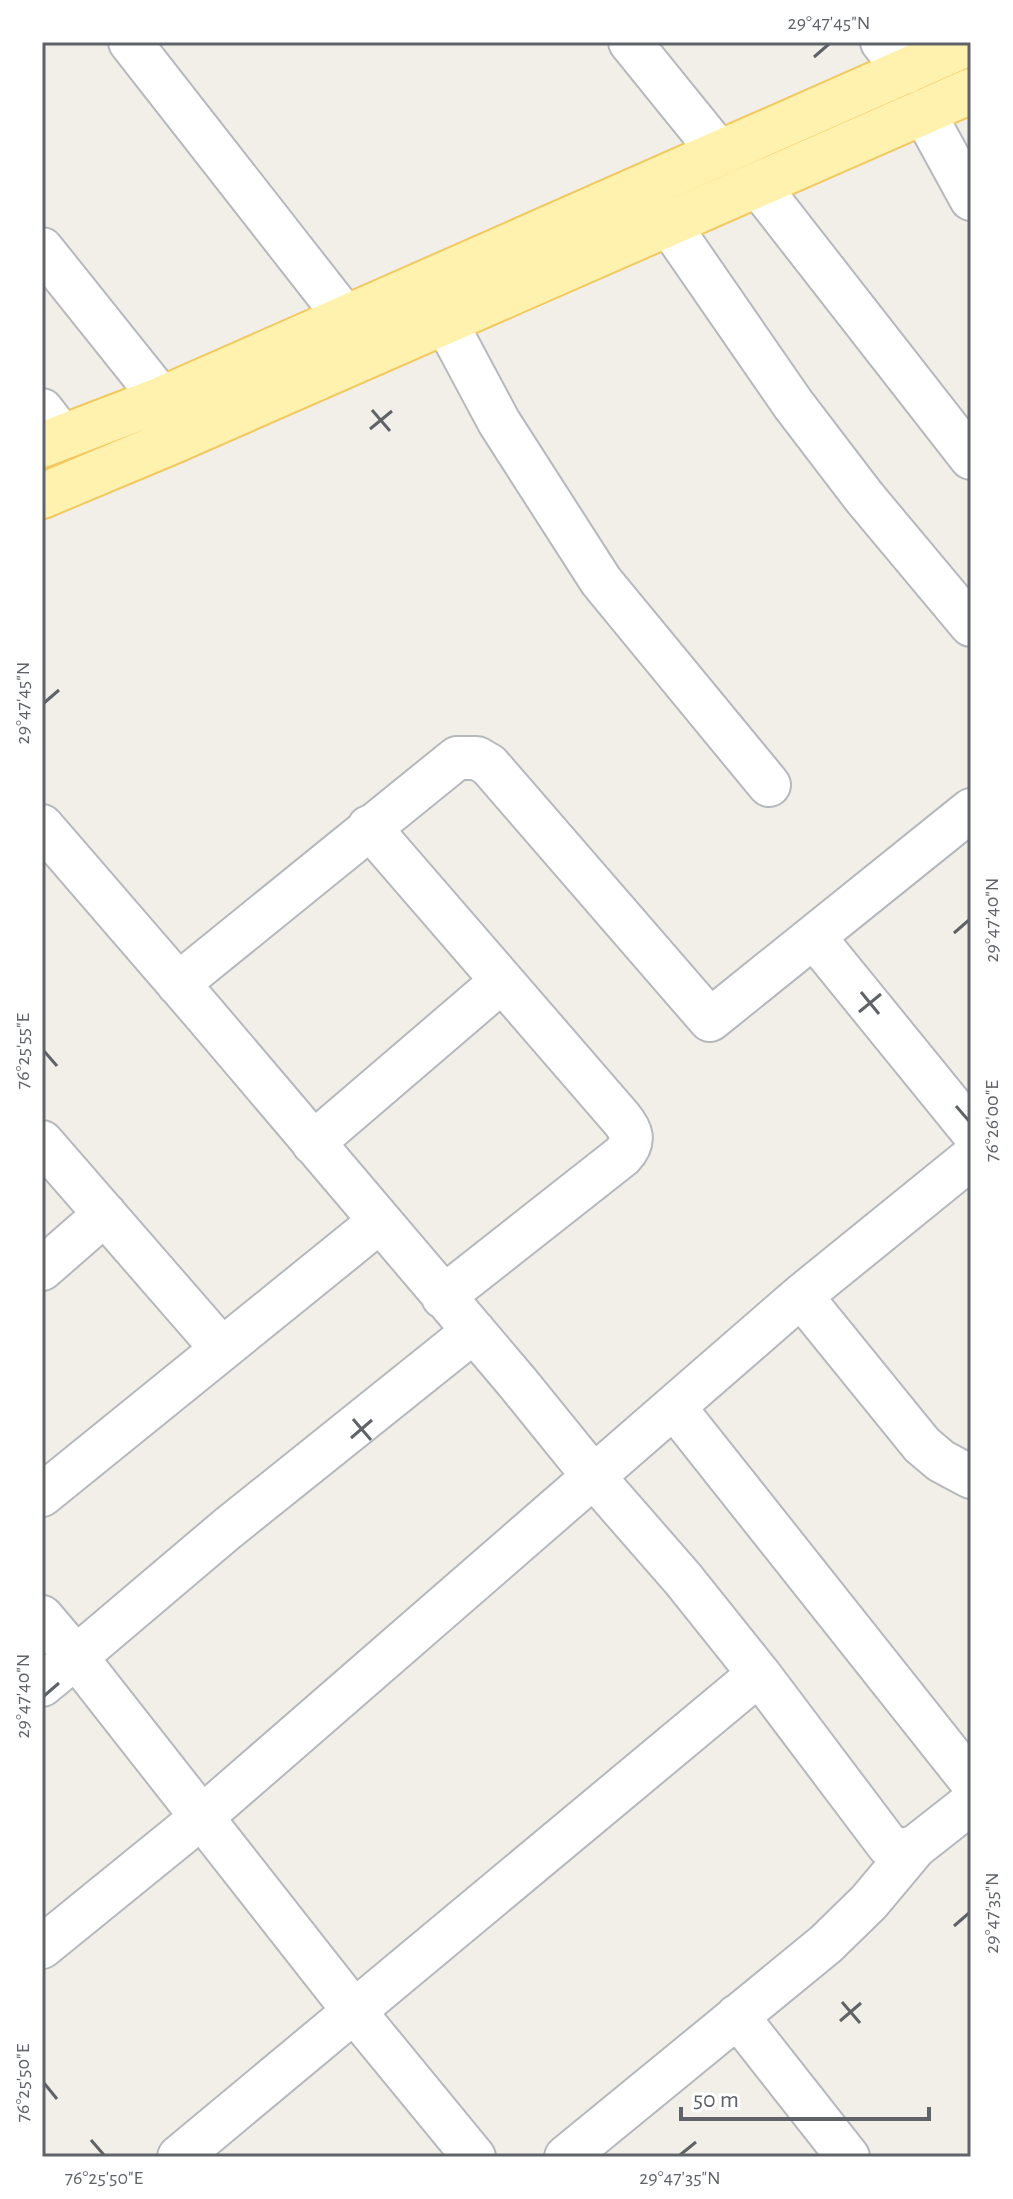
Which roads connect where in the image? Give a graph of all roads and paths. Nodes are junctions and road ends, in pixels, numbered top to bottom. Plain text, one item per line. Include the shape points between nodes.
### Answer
1 (130, 42) edge
2 (630, 42) edge
3 (971, 42) edge
4 (894, 57) edge
5 (971, 91) edge
6 (924, 113) junction
7 (719, 152) junction
8 (757, 184) junction
9 (971, 199) edge
10 (668, 223) junction
11 (42, 249) edge
12 (346, 318) junction
13 (445, 321) junction
14 (162, 399) junction
15 (49, 430) edge
16 (971, 458) edge
17 (42, 496) edge
18 (964, 604) edge
19 (769, 785) dead end
20 (971, 810) edge
21 (42, 826) edge
22 (369, 827) junction
23 (814, 937) junction
24 (502, 981) junction
25 (178, 984) junction
26 (971, 1130) edge
27 (42, 1142) edge
28 (313, 1143) junction
29 (971, 1158) edge
30 (105, 1214) junction
31 (379, 1222) junction
32 (42, 1269) edge
33 (801, 1296) junction
34 (443, 1297) junction
35 (474, 1331) junction
36 (222, 1349) junction
37 (674, 1407) junction
38 (594, 1477) junction
39 (971, 1477) edge
40 (42, 1495) edge
41 (42, 1617) edge
42 (76, 1657) junction
43 (759, 1674) junction
44 (42, 1685) edge
45 (971, 1781) edge
46 (971, 1803) edge
47 (202, 1817) junction
48 (915, 1847) junction
49 (42, 1947) edge
50 (354, 2011) junction
51 (737, 2016) junction
52 (179, 2157) edge
53 (474, 2157) edge
54 (566, 2157) edge
55 (848, 2157) edge

1 - 12 street
2 - 7 street
3 - 4 main road
4 - 7 main road
5 - 6 main road
6 - 8 main road
6 - 9 street
7 - 12 main road
8 - 10 main road
8 - 16 street
10 - 13 main road
10 - 18 street via 864,497
11 - 14 street
12 - 14 main road
13 - 17 main road
13 - 19 street via 499,422 601,581
14 - 15 main road
20 - 23 street
21 - 25 street
22 - 23 street via 457,758 477,758 489,765 710,1020
22 - 24 street
22 - 25 street
23 - 26 street
24 - 28 street
24 - 34 street via 629,1128 633,1140 622,1156
25 - 28 street
27 - 30 street
28 - 31 street
29 - 33 street
30 - 32 street
30 - 36 street
31 - 34 street
31 - 36 street
33 - 37 street
33 - 39 street via 922,1445
34 - 35 street
35 - 38 street
35 - 42 street
36 - 40 street
37 - 38 street
37 - 45 street
38 - 43 street
38 - 47 street
41 - 42 street
42 - 44 street
42 - 47 street
43 - 48 street via 888,1845 896,1851
43 - 50 street
46 - 48 street
47 - 49 street
47 - 50 street
48 - 51 street via 849,1923
50 - 52 street
50 - 53 street
51 - 54 street
51 - 55 street

